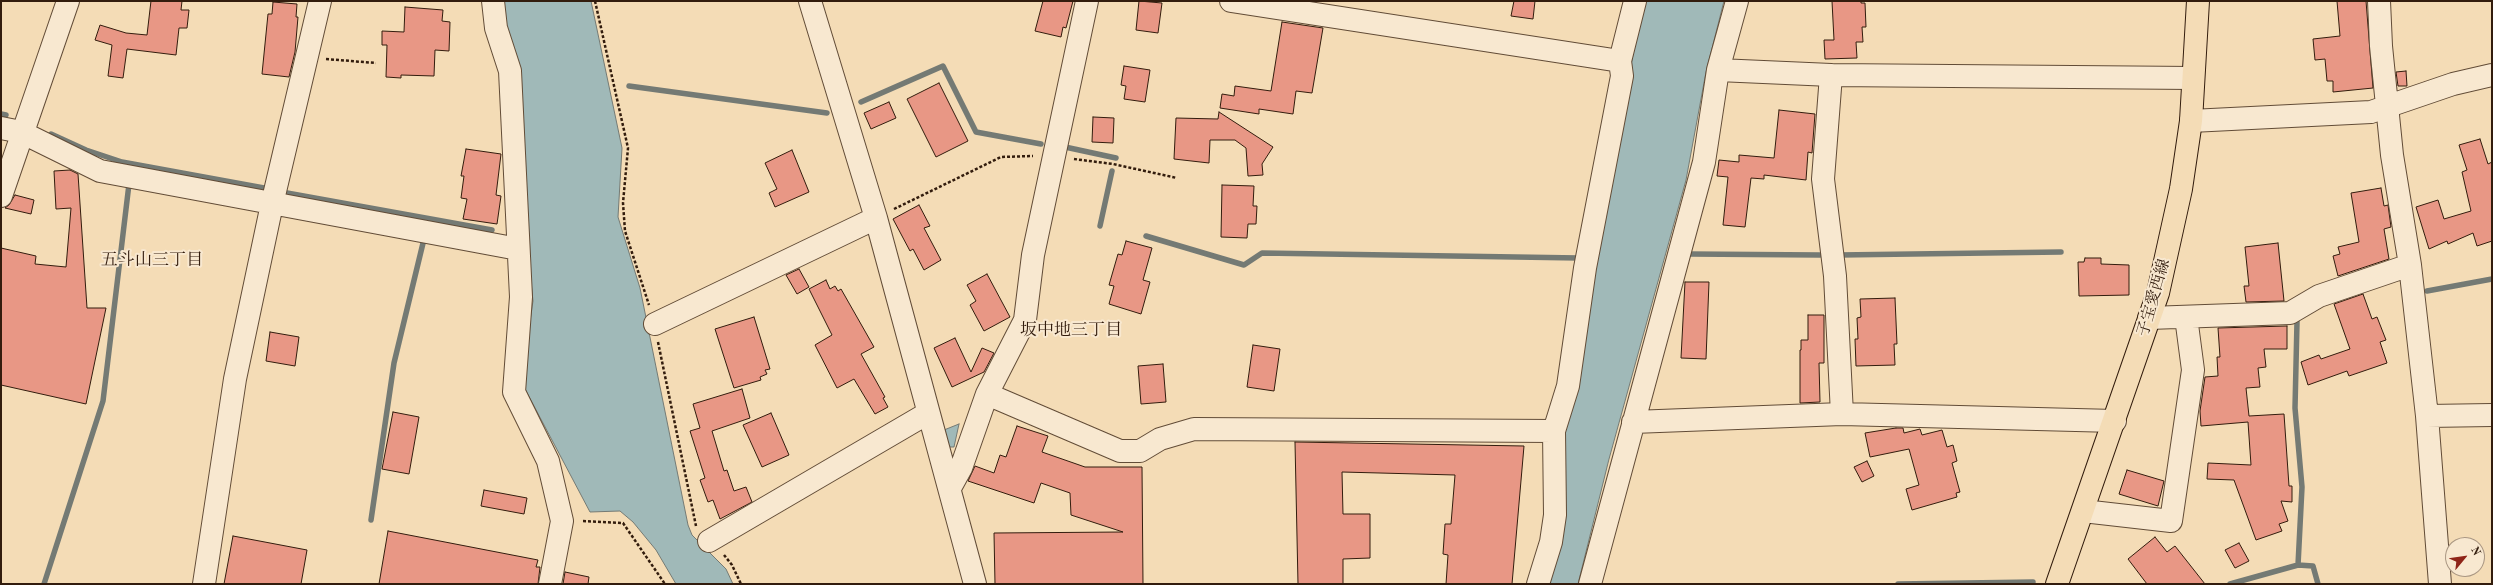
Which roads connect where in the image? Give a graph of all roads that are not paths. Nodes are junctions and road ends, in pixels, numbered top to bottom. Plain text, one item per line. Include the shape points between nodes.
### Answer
1 (68, 1) edge
2 (320, 1) edge
3 (493, 1) edge
4 (810, 1) edge
5 (1087, 1) edge
6 (1231, 1) edge
7 (1635, 1) edge
8 (1737, 1) edge
9 (2198, 1) edge
10 (2379, 1) edge
11 (1620, 62) junction
12 (1718, 70) junction
13 (1831, 75) junction
14 (2492, 75) edge
15 (2193, 78) junction
16 (2387, 105) junction
17 (2190, 121) junction
18 (11, 130) edge
19 (1, 196) edge
20 (272, 204) junction
21 (876, 218) junction
22 (518, 249) junction
23 (2410, 265) junction
24 (2186, 317) junction
25 (2149, 318) junction
26 (655, 324) road end
27 (987, 394) junction
28 (928, 413) junction
29 (1842, 414) junction
30 (2492, 415) edge
31 (2427, 416) junction
32 (2115, 421) junction
33 (1633, 422) junction
34 (1554, 431) junction
35 (950, 488) junction
36 (2083, 511) junction
37 (709, 541) road end
38 (204, 584) edge
39 (550, 584) edge
40 (975, 584) edge
41 (1538, 584) edge
42 (1590, 584) edge
43 (2058, 584) edge
44 (2440, 584) edge

1 - 18 street
2 - 20 street
3 - 22 street via 496,28 510,71
4 - 21 street
5 - 27 street via 1033,255 1025,320
6 - 11 street
7 - 11 street
8 - 12 street
9 - 15 main road, 子宝愛西線
10 - 16 street
11 - 34 street via 1622,76 1585,268 1568,386
12 - 13 street
12 - 33 street via 1704,162
13 - 15 street
13 - 29 street via 1823,179 1835,276
14 - 16 street via 2452,84
15 - 17 main road, 子宝愛西線
16 - 17 street via 2371,112
16 - 23 street via 2392,155
17 - 25 main road, 子宝愛西線 via 2181,189 2158,293
18 - 19 street
18 - 20 street via 100,171
20 - 22 street
20 - 38 street via 235,379
21 - 26 street
21 - 28 street
22 - 39 street via 521,297 514,392 548,461 562,521
23 - 24 street via 2319,296 2290,313
23 - 31 street
24 - 25 street
24 - 36 street via 2193,370 2171,521
25 - 32 main road, 子宝愛西線
27 - 34 street via 1120,451 1140,451 1160,439 1194,429
27 - 35 street via 961,468
28 - 35 street
28 - 37 street
29 - 32 street
29 - 33 street
30 - 31 street
31 - 44 street
32 - 36 main road, 子宝愛西線
33 - 42 street
34 - 41 street via 1555,515 1551,542
35 - 40 street
36 - 43 main road, 子宝愛西線

